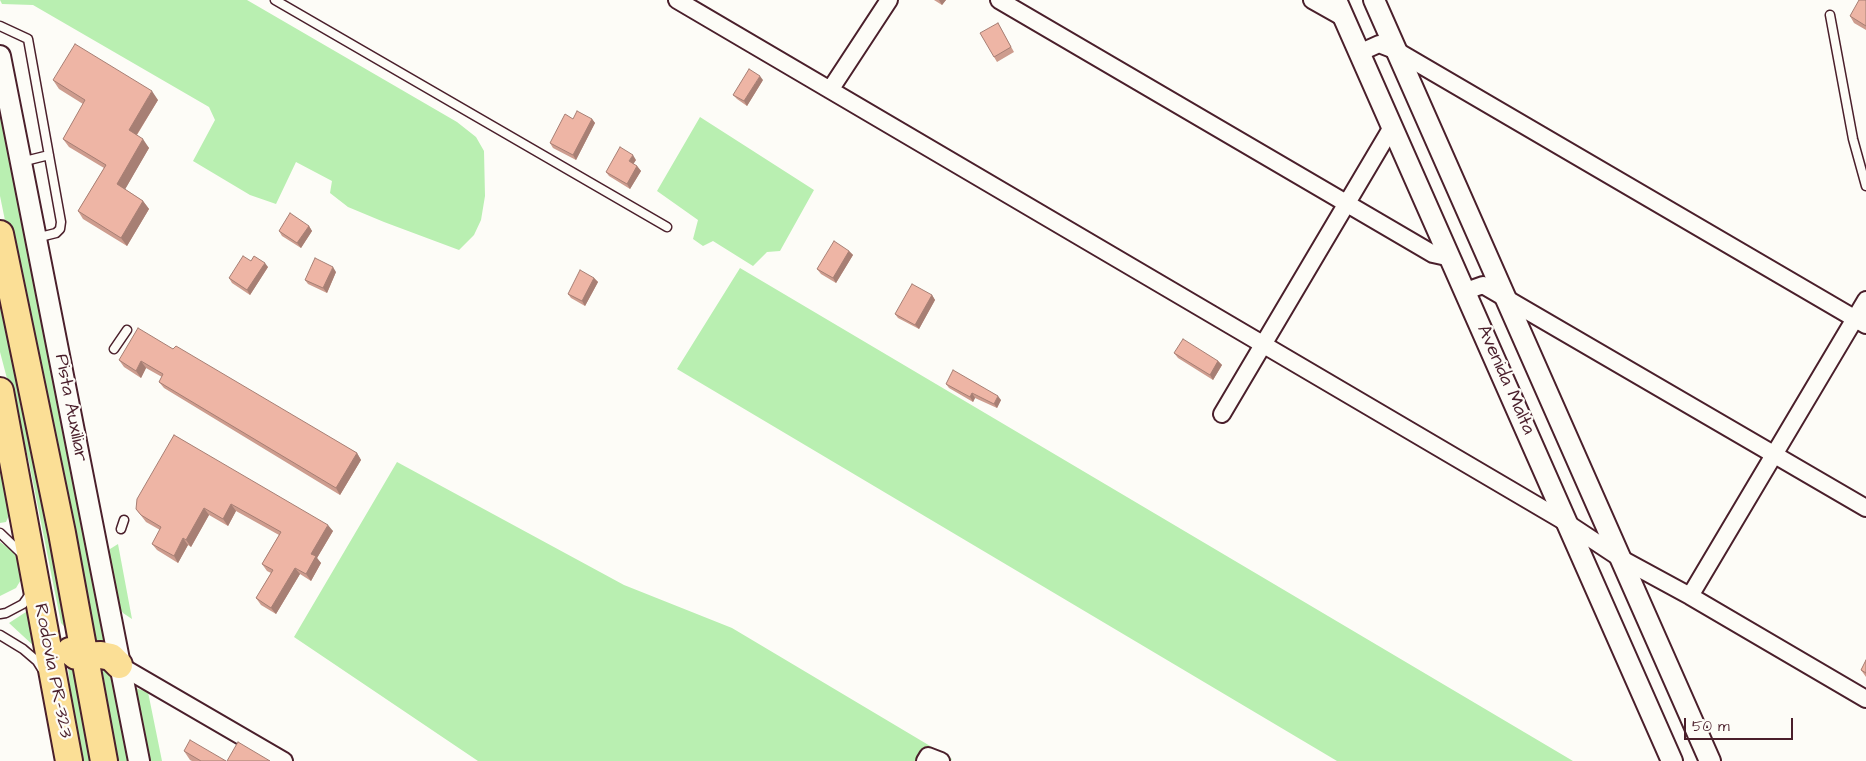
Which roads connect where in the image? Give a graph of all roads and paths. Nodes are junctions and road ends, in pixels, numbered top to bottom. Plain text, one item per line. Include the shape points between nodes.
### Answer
1 (275, 0) edge
2 (677, 0) edge
3 (889, 0) edge
4 (999, 0) edge
5 (1312, 0) edge
6 (1374, 0) edge
7 (1340, 9) edge
8 (1830, 15) dead end
9 (0, 26) edge
10 (1397, 51) junction
11 (1359, 52) junction
12 (0, 56) edge
13 (830, 90) junction
14 (1392, 127) junction
15 (49, 155) junction
16 (21, 162) junction
17 (1866, 186) edge
18 (1347, 202) junction
19 (667, 227) dead end
20 (0, 234) edge
21 (36, 238) junction
22 (1451, 258) junction
23 (1466, 291) junction
24 (1505, 297) junction
25 (1866, 300) edge
26 (1860, 322) edge
27 (127, 330) dead end
28 (1263, 345) junction
29 (114, 349) dead end
30 (0, 391) edge
31 (1222, 414) dead end
32 (3, 416) edge
33 (1773, 453) junction
34 (20, 500) junction
35 (1866, 508) edge
36 (124, 520) dead end
37 (1567, 523) junction
38 (17, 529) dead end
39 (121, 529) dead end
40 (0, 533) edge
41 (9, 534) dead end
42 (1620, 558) junction
43 (34, 574) junction
44 (1690, 596) junction
45 (0, 614) edge
46 (0, 634) edge
47 (104, 653) junction
48 (1866, 699) edge
49 (60, 714) junction
50 (69, 761) edge
51 (104, 761) edge
52 (139, 761) edge
53 (284, 761) edge
54 (925, 761) edge
55 (941, 761) edge
56 (1672, 761) edge
57 (1710, 761) edge

1 - 19 lane
2 - 13 street
3 - 13 street
4 - 18 street
5 - 7 street
6 - 10 street, Avenida Malta
7 - 11 street, Avenida Malta
8 - 17 lane via 1852,139
9 - 15 lane via 28,39
10 - 11 street via 1379,44
10 - 24 street, Avenida Malta
10 - 26 street
11 - 14 street, Avenida Malta
12 - 16 street, Pista Auxiliar
13 - 28 street
14 - 18 street
14 - 22 street, Avenida Malta
15 - 16 lane
15 - 21 lane via 60,229
16 - 21 street, Pista Auxiliar
18 - 22 street via 1434,254
18 - 28 street
20 - 47 highway, Rodovia PR-323 via 62,533
21 - 47 street, Pista Auxiliar
22 - 23 street, Avenida Malta
23 - 24 street via 1483,285
23 - 37 street, Avenida Malta
24 - 33 street
24 - 42 street, Avenida Malta
25 - 26 street
26 - 33 street
27 - 29 lane
28 - 31 street
28 - 37 street
30 - 32 highway
32 - 34 highway, Rodovia PR-323
32 - 47 highway via 61,638 76,656
33 - 35 street
33 - 44 street
34 - 38 lane
34 - 43 highway, Rodovia PR-323
36 - 39 lane
37 - 42 street
37 - 56 street, Avenida Malta
40 - 41 lane
40 - 43 lane via 25,557
42 - 44 street
42 - 57 street, Avenida Malta
43 - 45 lane via 31,592 23,604
43 - 49 highway, Rodovia PR-323
44 - 48 street
46 - 49 lane via 37,661 49,680
47 - 51 highway, Rodovia PR-323
47 - 52 street, Pista Auxiliar
47 - 53 street
49 - 50 highway, Rodovia PR-323
54 - 55 street via 928,756

